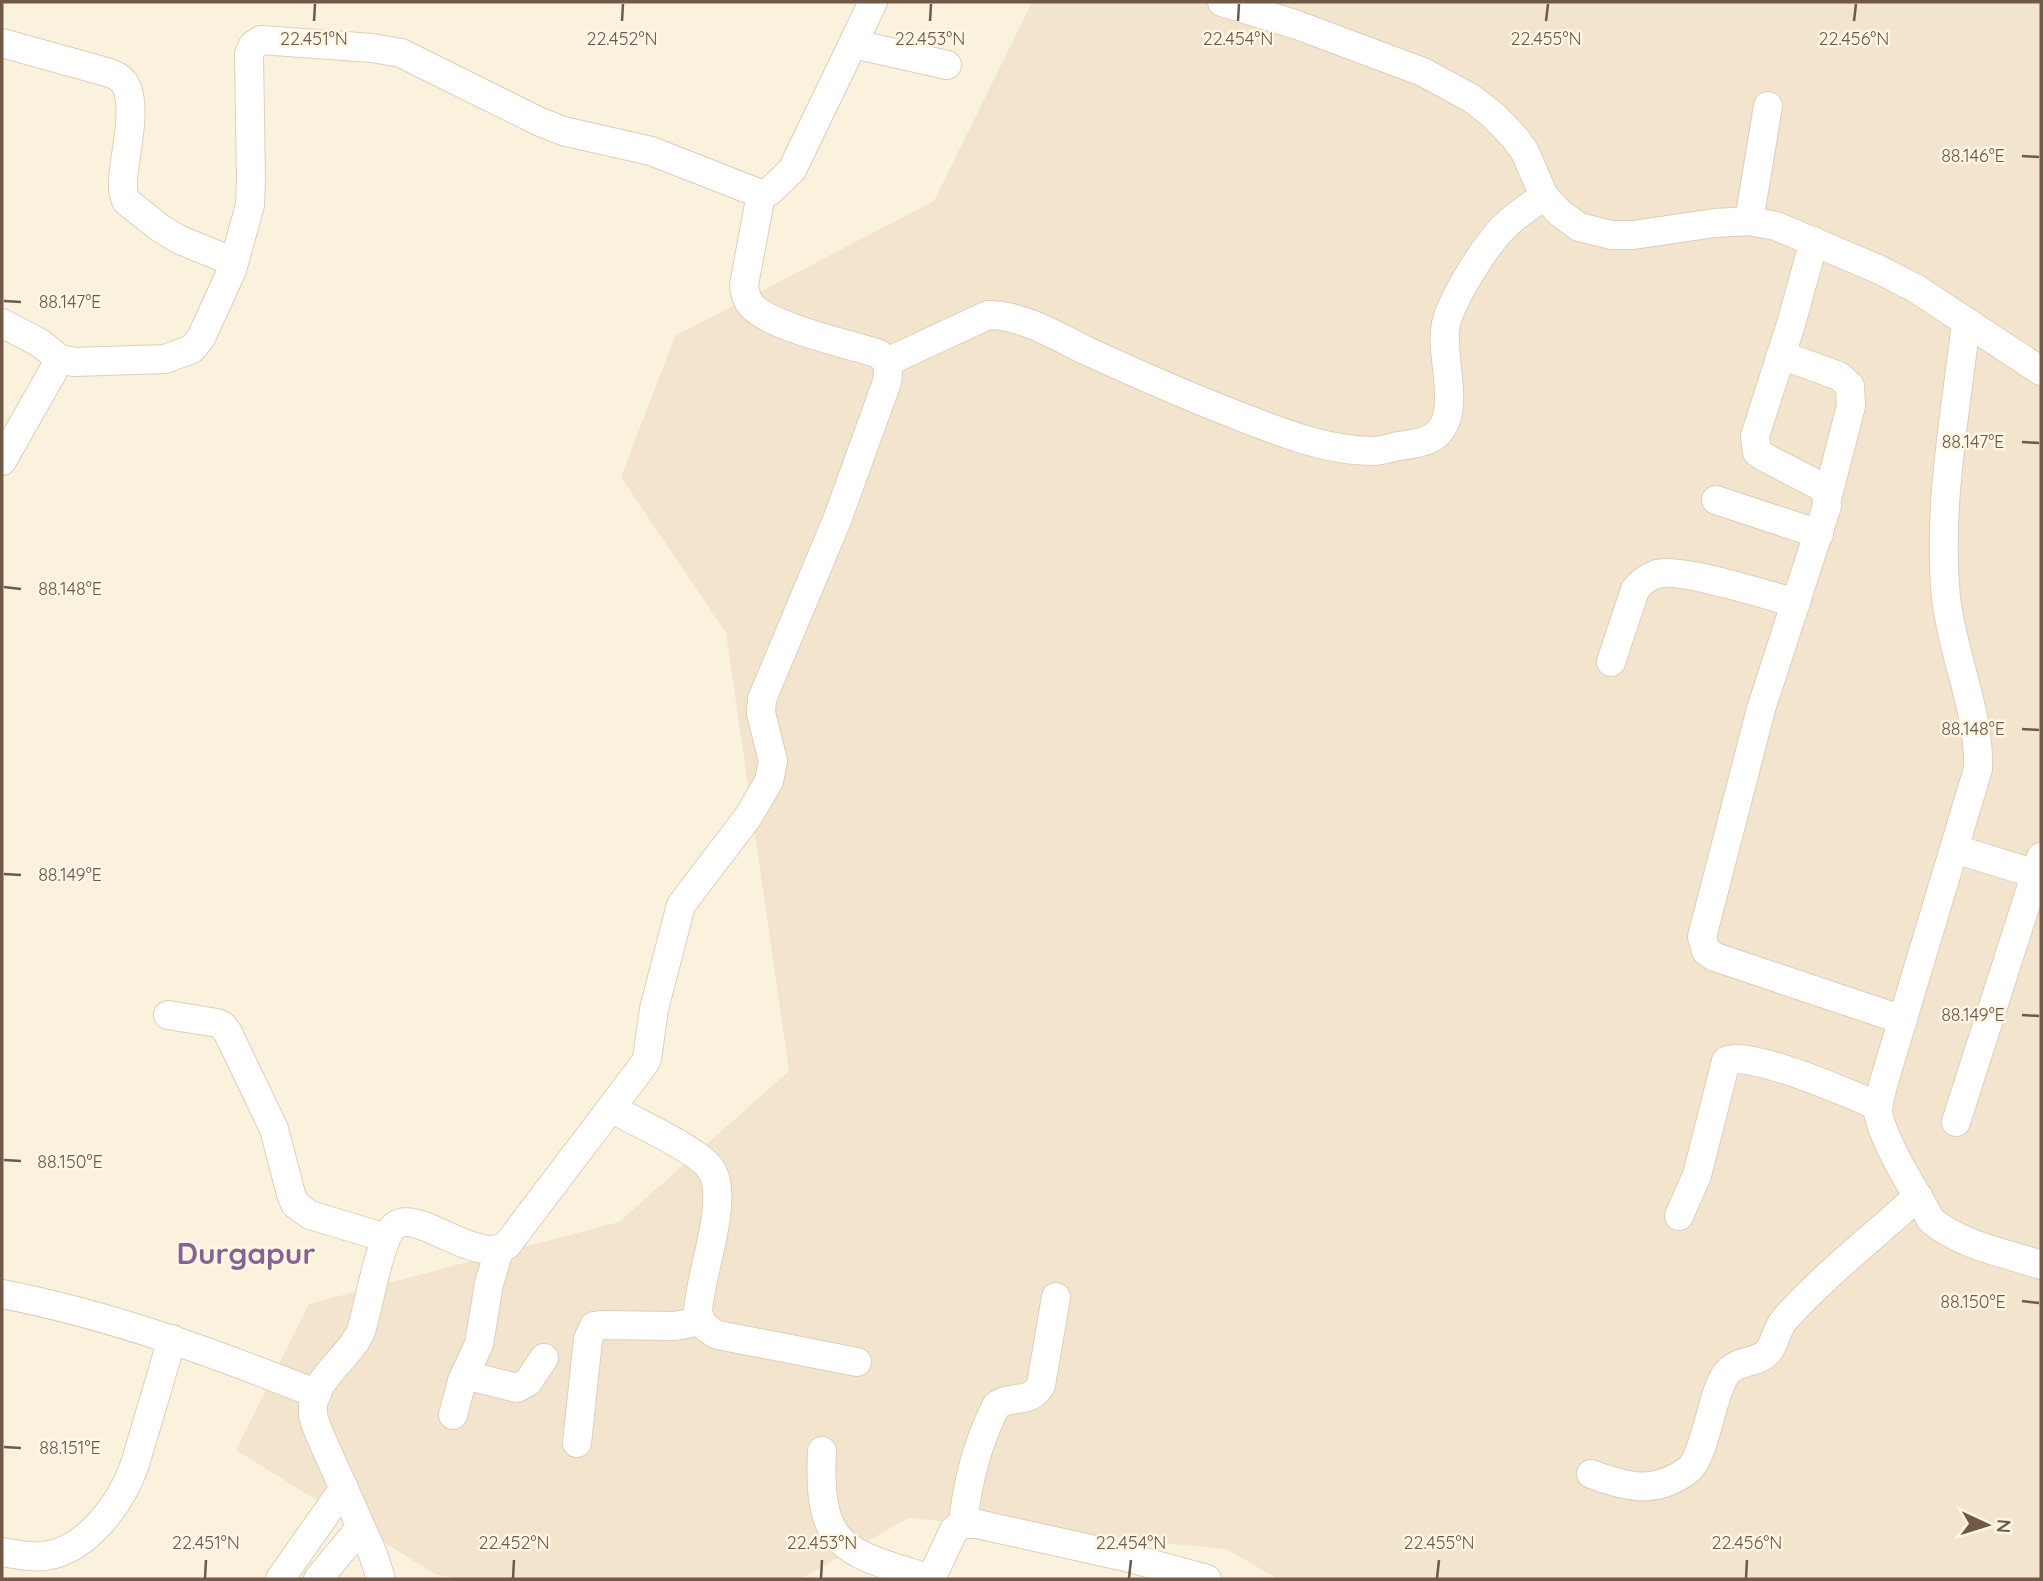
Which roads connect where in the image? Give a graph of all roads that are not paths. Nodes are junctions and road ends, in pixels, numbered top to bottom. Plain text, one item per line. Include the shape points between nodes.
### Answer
1 (873, 2) edge
2 (1222, 2) edge
3 (2, 43) edge
4 (854, 44) junction
5 (947, 65) dead end
6 (1768, 106) dead end
7 (761, 194) junction
8 (1544, 196) junction
9 (1749, 221) junction
10 (1814, 241) junction
11 (234, 262) junction
12 (1966, 322) junction
13 (2, 323) edge
14 (1781, 355) junction
15 (60, 359) junction
16 (887, 362) junction
17 (2041, 371) edge
18 (2, 461) edge
19 (1828, 495) junction
20 (1717, 500) dead end
21 (1819, 534) junction
22 (1796, 603) junction
23 (1611, 662) dead end
24 (1955, 849) junction
25 (2038, 866) edge
26 (168, 1014) dead end
27 (1903, 1020) junction
28 (1878, 1106) junction
29 (611, 1108) junction
30 (1956, 1122) dead end
31 (1918, 1196) junction
32 (1679, 1216) dead end
33 (386, 1238) junction
34 (499, 1250) junction
35 (2041, 1265) edge
36 (2, 1294) edge
37 (1056, 1297) dead end
38 (700, 1321) junction
39 (172, 1339) junction
40 (544, 1358) dead end
41 (857, 1362) dead end
42 (465, 1375) junction
43 (317, 1394) junction
44 (453, 1415) dead end
45 (577, 1443) dead end
46 (822, 1451) dead end
47 (1591, 1474) dead end
48 (344, 1488) junction
49 (963, 1524) junction
50 (361, 1527) junction
51 (2, 1552) edge
52 (379, 1578) edge
53 (280, 1579) edge
54 (318, 1579) edge
55 (931, 1579) edge
56 (1207, 1579) edge

1 - 4 street
2 - 8 street via 1297,25 1451,85 1493,115 1515,138
3 - 11 street via 120,78 131,102 124,168 126,201 180,240
4 - 5 street
4 - 7 street via 792,170
6 - 9 street
7 - 11 street via 651,151 563,131 401,53 261,40 249,54 250,205
7 - 16 street via 744,285 752,307 775,321 879,354
8 - 9 street via 1579,227 1611,235
8 - 16 street via 1493,239 1451,308 1444,336 1448,413 1438,433 1426,441 1374,451 1300,438 1168,388 1003,315 988,316
9 - 10 street
10 - 12 street via 1915,288
10 - 14 street
11 - 15 street via 192,349 165,359
12 - 17 street
12 - 24 street via 1945,503 1944,558 1951,629 1979,755
13 - 15 street
14 - 19 street via 1760,419 1757,452 1821,484
14 - 19 street via 1839,376 1850,386 1851,406
15 - 18 street
16 - 29 street via 887,382 837,520 762,699 773,761 769,781 748,817 681,905 654,1009 647,1059
19 - 21 street
20 - 21 street
21 - 22 street
22 - 23 street via 1677,573 1658,573 1635,590
22 - 27 street via 1761,709 1704,923 1703,945 1715,957
24 - 25 street
24 - 27 street
25 - 30 street
26 - 33 street via 217,1023 228,1033 274,1129 295,1204 310,1215
27 - 28 street
28 - 31 street via 1889,1141
28 - 32 street via 1807,1077 1731,1058 1726,1061 1697,1175
29 - 34 street
29 - 38 street via 698,1156 716,1179 715,1219 699,1296
31 - 35 street via 1942,1230
31 - 47 street via 1797,1306 1779,1326 1768,1352 1727,1373 1691,1469 1642,1487
33 - 34 street via 396,1224 404,1222 480,1249
33 - 43 street via 360,1333
34 - 42 street via 478,1344
36 - 39 street via 66,1306
37 - 49 street via 1041,1385 1032,1396 996,1406 970,1482
38 - 41 street via 718,1335
38 - 45 street via 676,1326 594,1326 588,1339
39 - 43 street
39 - 51 street via 135,1464 113,1510 56,1554
40 - 42 street via 528,1382 517,1388
42 - 44 street
43 - 48 street via 313,1414
46 - 55 street via 822,1503 835,1535 858,1554
48 - 50 street
48 - 53 street
49 - 55 street via 954,1530
49 - 56 street via 1126,1557
50 - 52 street
50 - 54 street

